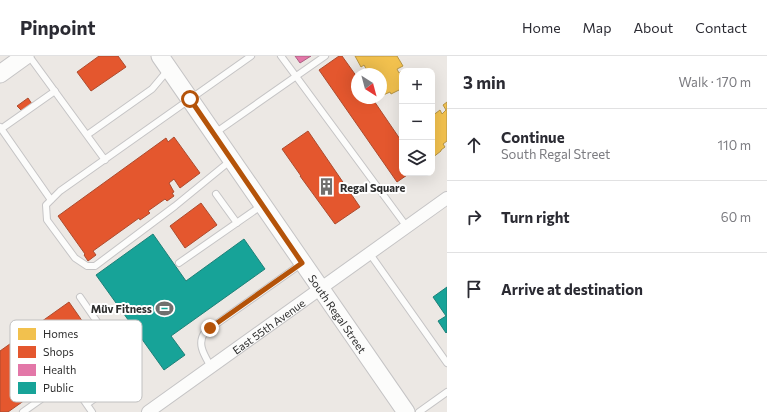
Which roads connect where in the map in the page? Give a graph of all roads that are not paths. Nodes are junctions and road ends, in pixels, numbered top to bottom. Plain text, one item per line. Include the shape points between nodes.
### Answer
1 (25, 56) edge
2 (29, 56) edge
3 (251, 56) edge
4 (281, 56) edge
5 (325, 56) edge
6 (165, 62) edge
7 (0, 74) edge
8 (296, 77) junction
9 (55, 91) junction
10 (190, 99) junction
11 (1, 128) edge
12 (214, 134) junction
13 (87, 135) junction
14 (105, 160) junction
15 (231, 160) junction
16 (216, 194) dead end
17 (447, 198) edge
18 (51, 200) junction
19 (263, 205) junction
20 (237, 223) junction
21 (406, 227) junction
22 (370, 254) junction
23 (179, 263) dead end
24 (302, 263) junction
25 (321, 289) junction
26 (80, 297) dead end
27 (96, 320) edge
28 (447, 363) edge
29 (211, 367) junction
30 (447, 392) edge
31 (37, 402) edge
32 (89, 402) edge
33 (86, 404) joint
34 (23, 412) edge
35 (92, 412) edge
36 (148, 412) edge
37 (406, 412) edge
38 (419, 412) edge

1 - 7 main road
2 - 9 lane
3 - 10 lane
4 - 8 lane
5 - 8 lane
6 - 10 main road, South Regal Street
6 - 13 lane via 152,89
8 - 12 lane
8 - 21 lane
9 - 11 lane
9 - 13 lane
10 - 12 main road, South Regal Street
10 - 14 lane
11 - 18 lane
12 - 15 main road, South Regal Street
13 - 14 lane
14 - 18 lane
15 - 18 lane via 95,266 86,266 76,258 48,220 46,205
15 - 19 main road, South Regal Street
16 - 20 lane
17 - 21 street, East 55th Avenue
19 - 20 lane
19 - 24 main road, South Regal Street
20 - 23 lane
21 - 22 street, East 55th Avenue
22 - 25 street, East 55th Avenue
22 - 28 lane
24 - 25 main road, South Regal Street
24 - 29 lane via 205,332 201,348
25 - 29 street, East 55th Avenue
25 - 37 main road, South Regal Street
26 - 27 lane
29 - 36 street, East 55th Avenue
30 - 38 lane
31 - 34 lane
32 - 33 lane
33 - 35 lane

